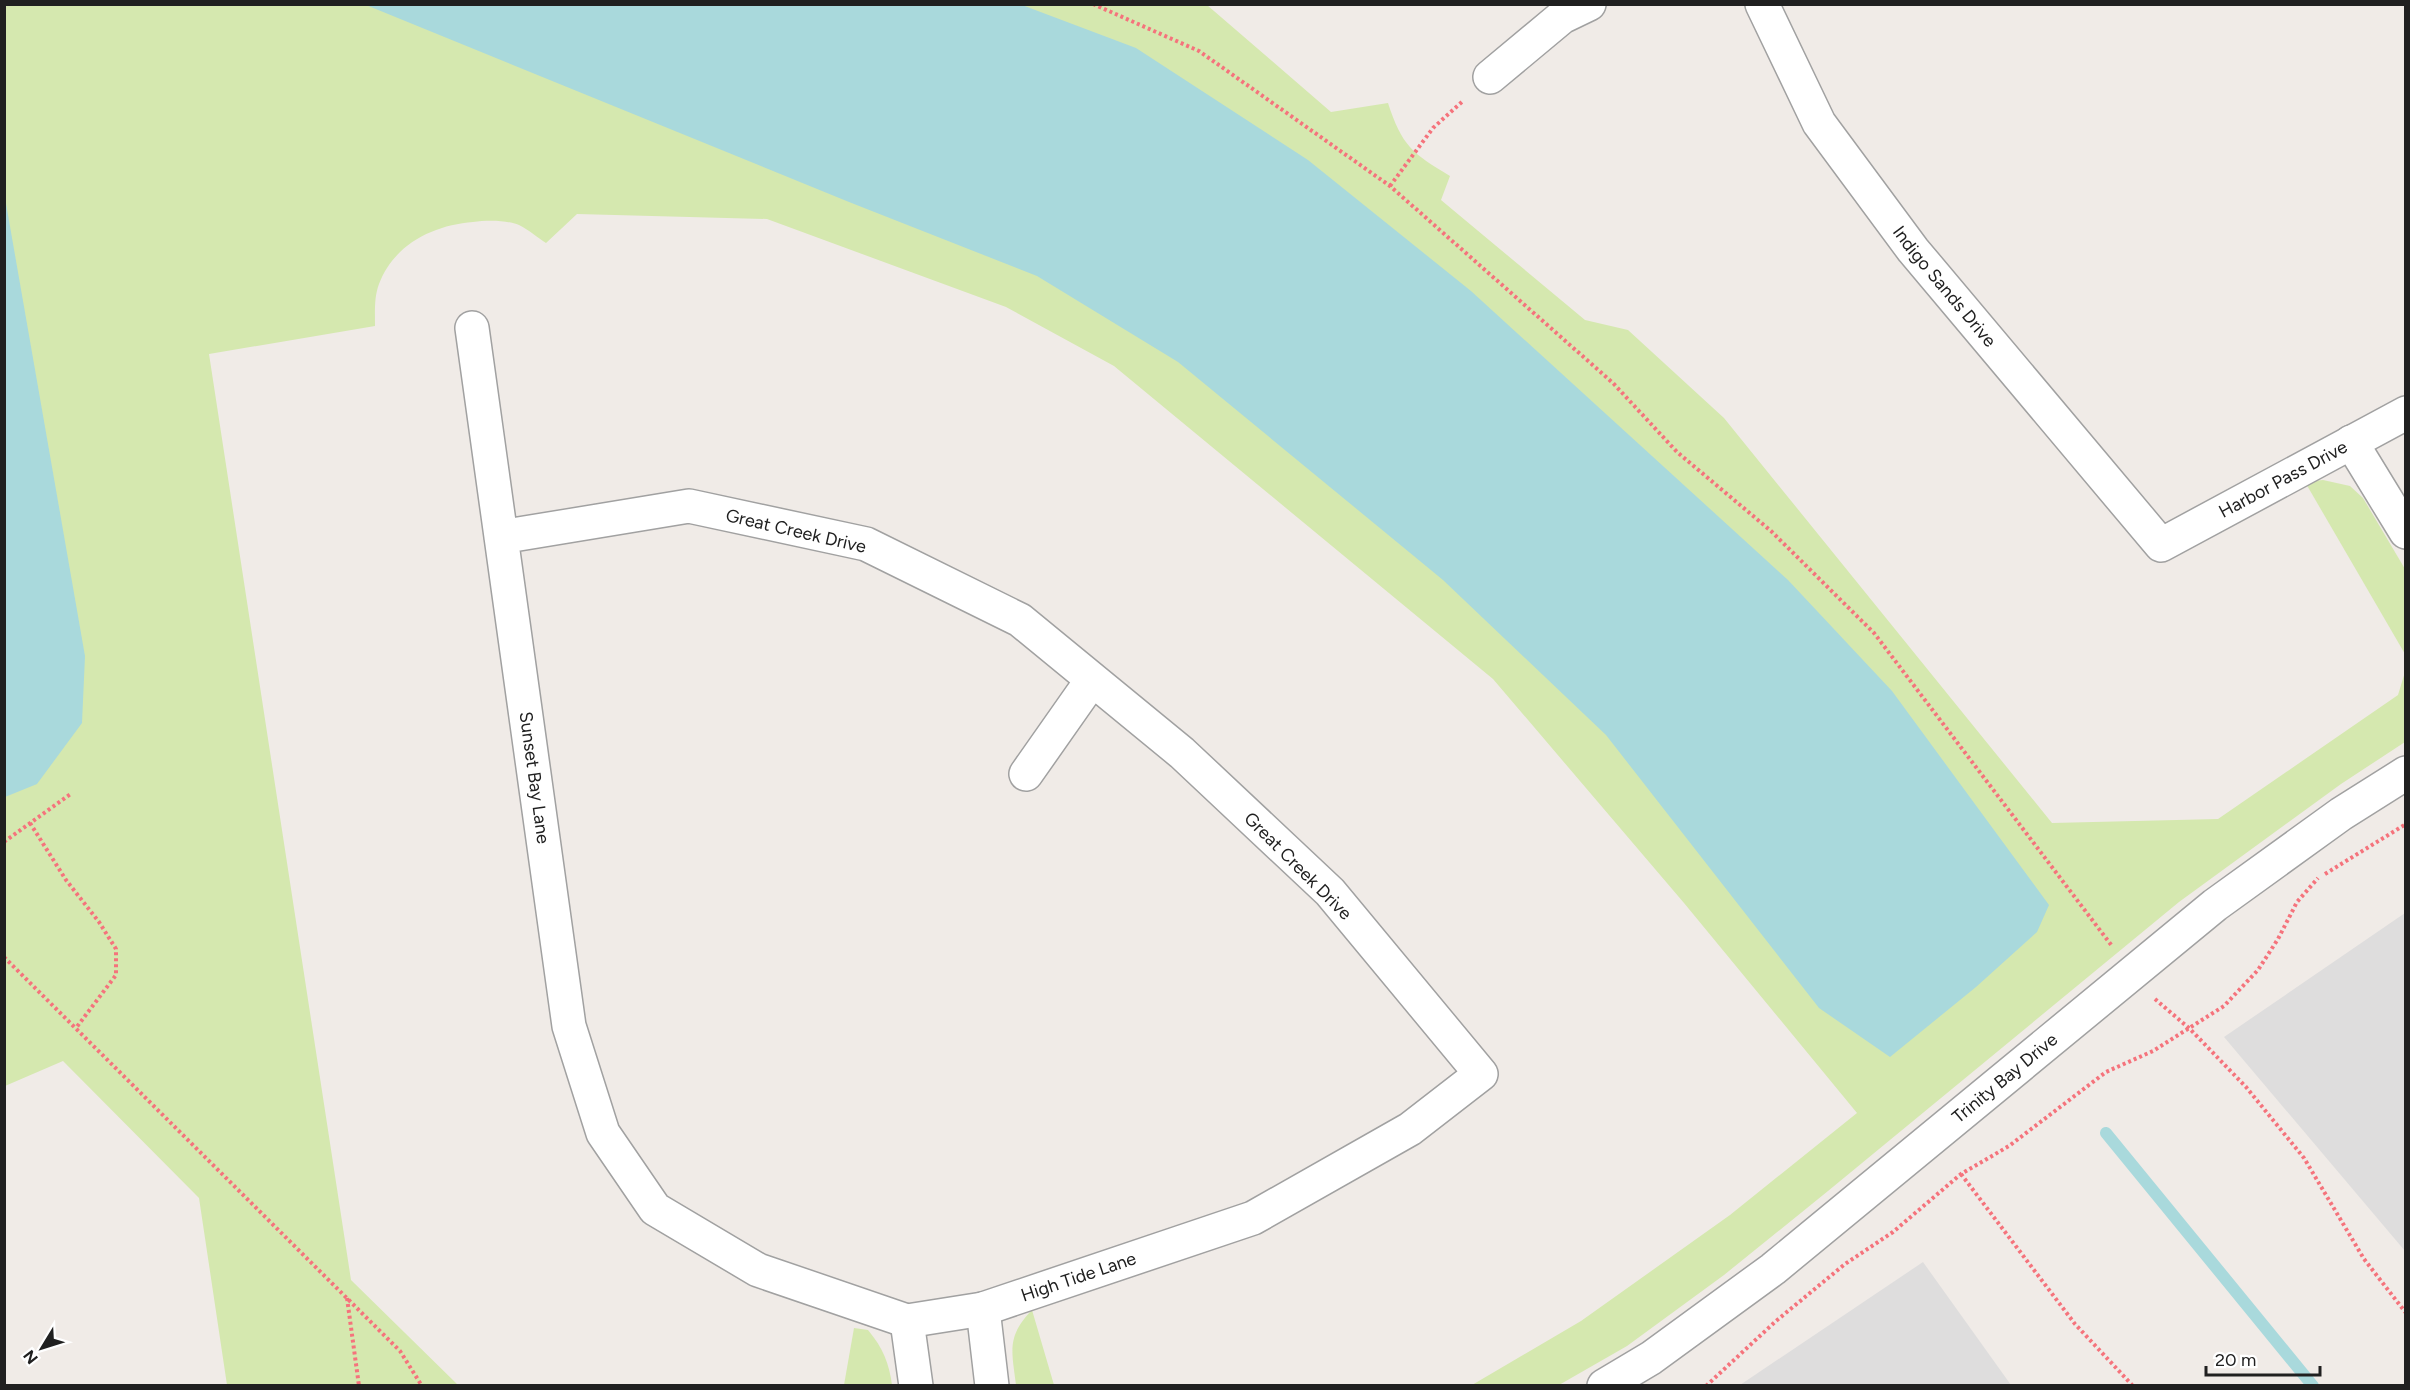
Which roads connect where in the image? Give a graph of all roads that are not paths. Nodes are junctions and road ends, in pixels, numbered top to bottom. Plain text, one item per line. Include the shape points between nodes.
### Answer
1 (1589, 4) edge
2 (1762, 4) edge
3 (1490, 77) road end
4 (472, 328) dead end
5 (2406, 413) edge
6 (2351, 442) junction
7 (2406, 532) edge
8 (501, 537) junction
9 (2161, 545) joint
10 (1092, 680) junction
11 (2406, 773) edge
12 (1026, 774) dead end
13 (1481, 1074) joint
14 (655, 1209) joint
15 (982, 1309) junction
16 (907, 1321) junction
17 (916, 1386) edge
18 (992, 1386) edge
19 (1604, 1386) edge

1 - 3 street via 1562,17
2 - 9 street, Indigo Sands Drive via 1820,123 1913,250
4 - 8 street, Sunset Bay Lane
5 - 6 street, Harbor Pass Drive
6 - 7 street
6 - 9 street, Harbor Pass Drive
8 - 10 street, Great Creek Drive via 689,506 866,544 1020,620
8 - 14 street, Sunset Bay Lane via 569,1026 603,1133
10 - 12 street
10 - 13 street, Great Creek Drive via 1182,753 1330,892
11 - 19 street, Trinity Bay Drive via 2341,814 2215,905 1773,1269 1651,1358
13 - 15 street, High Tide Lane via 1410,1129 1252,1218
14 - 16 street, High Tide Lane via 758,1270
15 - 16 street, High Tide Lane
15 - 18 street
16 - 17 street

